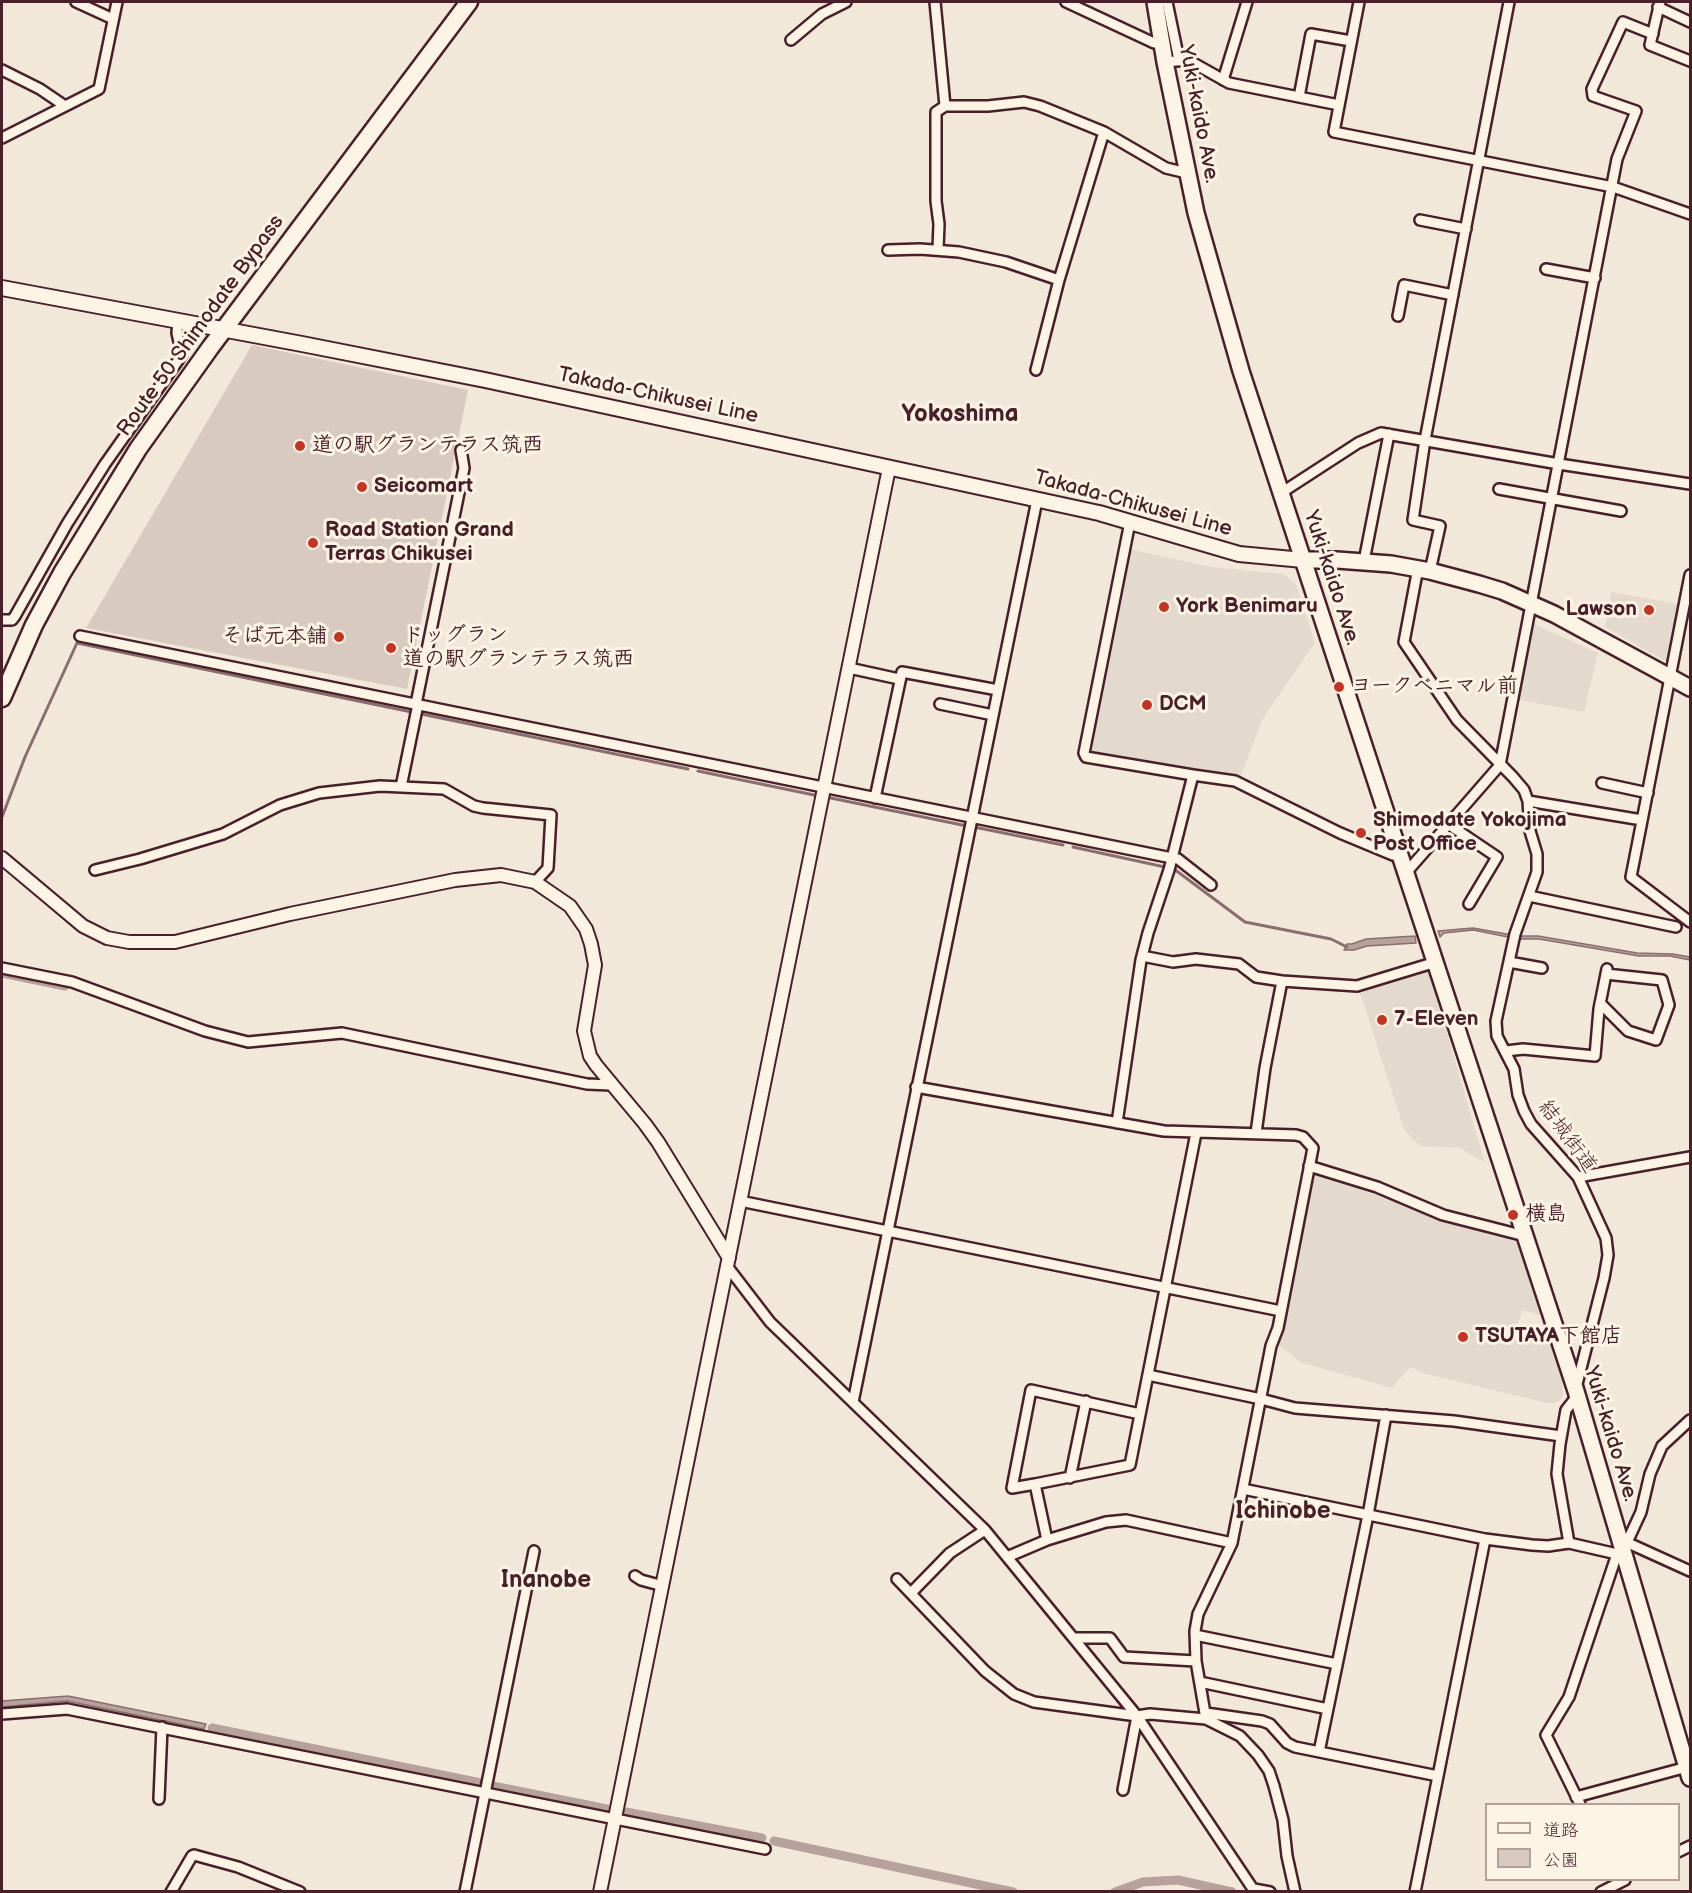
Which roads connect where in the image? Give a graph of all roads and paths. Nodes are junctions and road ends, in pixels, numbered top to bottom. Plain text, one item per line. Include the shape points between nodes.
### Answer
1 (76, 2) edge
2 (117, 2) edge
3 (469, 2) edge
4 (846, 2) edge
5 (935, 2) edge
6 (1066, 2) edge
7 (1156, 2) edge
8 (1160, 2) edge
9 (1167, 2) edge
10 (1247, 2) edge
11 (1359, 2) edge
12 (1509, 2) edge
13 (1659, 4) edge
14 (113, 19) junction
15 (1690, 22) edge
16 (1653, 34) junction
17 (791, 40) dead end
18 (1352, 41) junction
19 (1162, 42) junction
20 (1172, 61) junction
21 (1690, 61) edge
22 (2, 70) edge
23 (1222, 80) junction
24 (1299, 97) junction
25 (1339, 105) junction
26 (64, 106) junction
27 (945, 106) junction
28 (1104, 132) junction
29 (2, 138) edge
30 (1479, 161) junction
31 (1187, 173) junction
32 (1613, 187) junction
33 (1690, 214) edge
34 (1420, 220) dead end
35 (1466, 229) junction
36 (939, 249) junction
37 (888, 250) dead end
38 (1546, 269) dead end
39 (1595, 278) junction
40 (1059, 280) junction
41 (2, 288) edge
42 (1453, 295) junction
43 (1398, 316) dead end
44 (178, 321) junction
45 (224, 330) junction
46 (1036, 370) dead end
47 (1389, 434) junction
48 (1425, 440) junction
49 (461, 450) dead end
50 (1559, 464) junction
51 (889, 468) junction
52 (1690, 484) edge
53 (1499, 489) dead end
54 (1281, 493) junction
55 (1553, 498) junction
56 (1037, 500) junction
57 (1621, 511) dead end
58 (1130, 522) junction
59 (1303, 560) junction
60 (1364, 561) junction
61 (1424, 570) junction
62 (1690, 575) edge
63 (1533, 604) junction
64 (2, 620) edge
65 (81, 636) dead end
66 (849, 668) junction
67 (1670, 677) junction
68 (899, 679) junction
69 (1690, 688) edge
70 (998, 690) junction
71 (2, 698) edge
72 (940, 704) dead end
73 (417, 708) junction
74 (993, 715) junction
75 (1500, 765) junction
76 (1193, 775) junction
77 (1602, 783) dead end
78 (401, 787) junction
79 (824, 793) junction
80 (1648, 793) junction
81 (875, 798) junction
82 (1528, 801) junction
83 (972, 818) junction
84 (1642, 820) junction
85 (1448, 824) junction
86 (1399, 854) junction
87 (2, 858) edge
88 (1171, 864) junction
89 (95, 870) dead end
90 (1405, 874) junction
91 (535, 882) junction
92 (1211, 885) dead end
93 (1528, 896) junction
94 (1469, 904) dead end
95 (1690, 922) edge
96 (1676, 927) dead end
97 (1142, 956) junction
98 (1436, 962) junction
99 (1509, 962) junction
100 (2, 968) edge
101 (1542, 968) dead end
102 (1282, 981) junction
103 (1600, 1003) junction
104 (1506, 1051) junction
105 (612, 1085) junction
106 (916, 1087) junction
107 (1117, 1123) junction
108 (1196, 1133) junction
109 (1256, 1133) junction
110 (1690, 1156) edge
111 (1309, 1166) junction
112 (1578, 1177) junction
113 (740, 1201) junction
114 (888, 1232) junction
115 (1525, 1236) junction
116 (728, 1262) junction
117 (1166, 1288) junction
118 (1281, 1311) junction
119 (1148, 1375) junction
120 (1576, 1393) junction
121 (1261, 1399) junction
122 (1086, 1401) junction
123 (853, 1402) junction
124 (1140, 1414) junction
125 (1386, 1415) junction
126 (1690, 1420) edge
127 (1561, 1436) junction
128 (1070, 1478) junction
129 (1035, 1484) junction
130 (1243, 1489) junction
131 (1368, 1515) junction
132 (985, 1530) junction
133 (1485, 1539) junction
134 (1047, 1540) junction
135 (1232, 1543) junction
136 (1569, 1543) junction
137 (1622, 1548) junction
138 (534, 1551) dead end
139 (1007, 1557) junction
140 (1690, 1571) edge
141 (635, 1576) dead end
142 (897, 1579) dead end
143 (663, 1586) junction
144 (911, 1593) junction
145 (1195, 1635) junction
146 (1075, 1638) junction
147 (1196, 1661) junction
148 (1337, 1664) junction
149 (1200, 1682) junction
150 (1328, 1708) junction
151 (2, 1714) edge
152 (1137, 1716) junction
153 (1206, 1716) junction
154 (162, 1728) junction
155 (1319, 1752) junction
156 (1689, 1773) edge
157 (1438, 1776) junction
158 (1123, 1790) dead end
159 (486, 1794) junction
160 (159, 1799) dead end
161 (1578, 1801) edge
162 (615, 1820) junction
163 (765, 1849) dead end
164 (1619, 1881) edge
165 (1254, 1890) edge
166 (171, 1892) edge
167 (300, 1892) edge
168 (465, 1892) edge
169 (600, 1892) edge
170 (1270, 1892) edge
171 (1295, 1892) edge
172 (1415, 1892) edge
173 (1601, 1892) edge

1 - 14 street
2 - 14 street
3 - 45 highway, Route 50 Shimodate Bypass
4 - 17 street via 822,14
5 - 27 street
6 - 19 street via 1154,43
7 - 8 street
7 - 19 main road, Yuki-kaido Ave.
9 - 20 street
10 - 23 street
11 - 18 street
12 - 30 street
13 - 15 street
13 - 16 street
14 - 26 street via 99,89
16 - 21 street via 1650,45
16 - 32 street via 1623,22 1592,89 1593,96 1636,111 1617,159
18 - 24 street via 1311,34
18 - 25 street
19 - 20 main road, Yuki-kaido Ave.
20 - 23 street via 1188,60
20 - 31 main road, Yuki-kaido Ave.
22 - 26 street
23 - 24 street
24 - 25 street
25 - 30 street via 1334,132
26 - 29 street
27 - 28 street via 1024,102
27 - 36 street via 936,112
28 - 31 street via 1166,168
28 - 40 street
30 - 32 street
30 - 35 street
31 - 54 main road, Yuki-kaido Ave. via 1241,371
32 - 33 street
32 - 39 street
34 - 35 street
35 - 42 street
36 - 37 street
36 - 40 street via 1006,262
38 - 39 street
39 - 50 street
40 - 46 street
41 - 44 main road, Takada-Chikusei Line
42 - 43 street via 1404,285
42 - 48 street
44 - 45 main road, Takada-Chikusei Line
44 - 64 street via 182,355 92,484 15,616
45 - 51 main road, Takada-Chikusei Line via 485,380
45 - 71 highway, Route 50 Shimodate Bypass via 159,419 87,530 34,625
47 - 48 street
47 - 54 street via 1381,433 1358,443
47 - 60 street
48 - 50 street
48 - 61 street via 1413,520 1440,526
49 - 73 street via 464,468
50 - 52 street
50 - 55 street
51 - 56 main road, Takada-Chikusei Line
51 - 66 street
53 - 55 street
54 - 59 main road, Yuki-kaido Ave.
55 - 57 street
55 - 63 street
56 - 58 main road, Takada-Chikusei Line
56 - 70 street
58 - 59 main road, Takada-Chikusei Line via 1239,554
58 - 76 street via 1084,753 1086,757
59 - 60 main road
59 - 86 main road, Yuki-kaido Ave.
60 - 61 main road
61 - 63 main road via 1479,584
61 - 75 street via 1404,642 1457,720
62 - 67 street
63 - 67 main road
63 - 75 street
65 - 73 street
66 - 68 street
66 - 79 street
67 - 69 main road
67 - 80 street
68 - 70 street via 904,671
68 - 81 street
70 - 74 street
72 - 74 street
73 - 78 street
73 - 79 street
74 - 83 street
75 - 82 street via 1524,790
75 - 85 street
76 - 86 street via 1235,782 1341,833
76 - 88 street
77 - 80 street
78 - 89 street via 318,793 280,805 223,834
78 - 91 street via 444,789 483,808 551,815 548,868
79 - 81 street
79 - 113 street
80 - 84 street
81 - 83 street
82 - 84 street
82 - 93 street, 結城街道 via 1537,872
83 - 88 street
83 - 106 street
84 - 95 street via 1632,877
85 - 90 street
85 - 94 street via 1497,857
86 - 90 main road, Yuki-kaido Ave.
87 - 91 street via 84,926 107,938 129,942 175,942 455,880 501,875
88 - 92 street via 1178,859
88 - 97 street
90 - 98 main road, Yuki-kaido Ave.
91 - 105 street via 570,906 586,929 595,965 584,1031 590,1056
93 - 96 street
93 - 99 street, 結城街道
97 - 102 street via 1173,962 1196,959 1239,964 1256,978
97 - 107 street
98 - 102 street via 1357,986
98 - 115 main road, Yuki-kaido Ave.
99 - 101 street
99 - 104 street, 結城街道 via 1496,1021 1497,1036
100 - 105 street via 72,981 205,1031 248,1042 342,1033 587,1084
102 - 109 street
103 - 103 street via 1606,972 1662,980 1669,1005 1656,1040 1628,1031
103 - 104 street via 1595,1056
104 - 112 street, 結城街道 via 1531,1124
105 - 116 street via 658,1142
106 - 107 street
106 - 114 street
107 - 108 street
108 - 109 street
108 - 117 street
109 - 111 street via 1303,1137 1313,1148
110 - 112 street
111 - 115 street via 1377,1187 1443,1215
111 - 118 street
112 - 120 street, 結城街道 via 1605,1238 1608,1255
113 - 114 street
113 - 116 street
114 - 117 street
114 - 123 street
115 - 120 main road, Yuki-kaido Ave.
116 - 123 street via 770,1322
116 - 143 street
117 - 118 street
117 - 119 street
118 - 121 street
119 - 121 street
119 - 124 street
120 - 127 street, 結城街道 via 1566,1410
120 - 137 main road, Yuki-kaido Ave.
121 - 125 street via 1295,1408
121 - 130 street
122 - 124 street
122 - 128 street
122 - 129 street via 1031,1390 1012,1488
123 - 132 street
124 - 128 street via 1130,1465
125 - 127 street
125 - 131 street
126 - 137 street via 1662,1446 1641,1512
127 - 136 street, 結城街道 via 1557,1474
128 - 129 street
129 - 134 street
130 - 131 street
130 - 135 street
131 - 133 street
131 - 148 street
132 - 139 street
132 - 144 street via 950,1553
133 - 136 street via 1548,1546
133 - 157 street
134 - 135 street via 1126,1520
134 - 139 street
135 - 145 street via 1198,1614
136 - 137 street
137 - 140 street
137 - 156 main road, Yuki-kaido Ave.
137 - 161 street via 1569,1696 1546,1735
138 - 159 street
139 - 146 street
141 - 143 street
142 - 144 street
143 - 162 street
144 - 152 street via 985,1671 1014,1694 1034,1702
145 - 147 street
145 - 148 street
146 - 147 street via 1110,1638 1124,1657
146 - 152 street
147 - 149 street
148 - 150 street
149 - 150 street
149 - 153 street
150 - 155 street
151 - 154 street via 67,1709
152 - 153 street
152 - 158 street
152 - 165 street
153 - 155 street via 1262,1721 1291,1746
153 - 171 street via 1240,1736 1269,1771 1283,1820
154 - 159 street
154 - 160 street
155 - 157 street
156 - 161 street
157 - 172 street
159 - 162 street
159 - 168 street
162 - 163 street
162 - 169 street
164 - 173 street
165 - 170 street
166 - 167 street via 194,1855 238,1867

